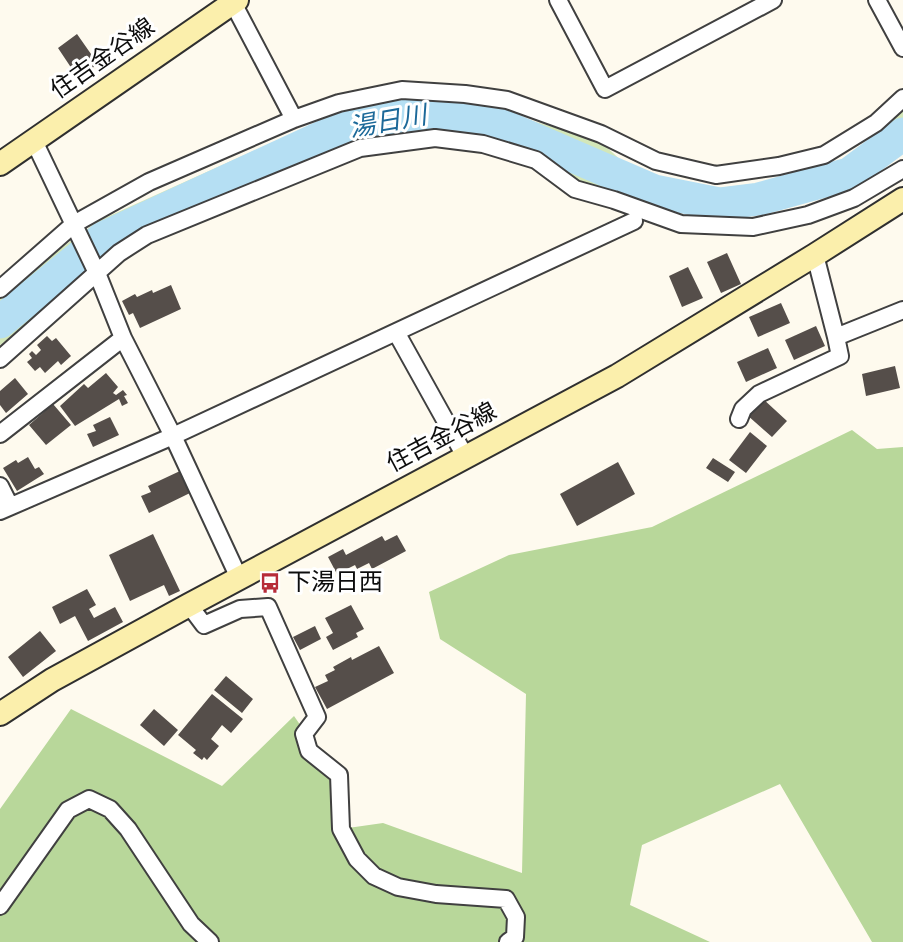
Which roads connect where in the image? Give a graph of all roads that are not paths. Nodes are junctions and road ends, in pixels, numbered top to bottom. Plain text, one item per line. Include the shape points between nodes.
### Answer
1 (558, 0) edge
2 (773, 0) edge
3 (877, 0) edge
4 (235, 1) edge
5 (903, 48) edge
6 (903, 98) edge
7 (294, 119) junction
8 (34, 141) junction
9 (0, 164) edge
10 (903, 169) edge
11 (903, 199) edge
12 (634, 221) dead end
13 (74, 224) junction
14 (815, 255) junction
15 (97, 273) junction
16 (0, 289) edge
17 (903, 310) edge
18 (396, 332) junction
19 (123, 338) junction
20 (836, 338) junction
21 (0, 359) edge
22 (739, 419) dead end
23 (0, 434) edge
24 (173, 436) junction
25 (465, 456) junction
26 (0, 486) edge
27 (5, 509) edge
28 (239, 578) junction
29 (189, 605) junction
30 (0, 714) edge
31 (0, 906) edge
32 (210, 942) edge
33 (508, 942) edge

1 - 2 street via 605,89
3 - 5 street
4 - 7 street
4 - 8 main road, 住吉金谷線
6 - 7 street via 876,123 824,155 716,175 656,161 601,134 507,100 465,94 402,90 339,103
7 - 13 street via 149,182
8 - 9 main road, 住吉金谷線
8 - 13 street
10 - 15 street via 854,198 808,215 753,227 681,224 575,189 536,160 483,144 435,138 360,148 147,235
11 - 14 main road, 住吉金谷線
12 - 18 street
13 - 15 street
13 - 16 street
14 - 20 street
14 - 25 main road, 住吉金谷線 via 617,376
15 - 19 street
15 - 21 street
17 - 20 street
18 - 24 street
18 - 25 street
19 - 23 street
19 - 24 street
20 - 22 street via 840,356 759,394 743,409
24 - 27 street
24 - 28 street
25 - 28 main road, 住吉金谷線
26 - 27 street
28 - 29 main road, 住吉金谷線
29 - 30 main road, 住吉金谷線 via 52,680
29 - 33 street via 204,625 240,609 268,607 317,717 304,734 309,751 339,776 341,829 357,859 374,876 398,887 506,899 516,917 515,937
31 - 32 street via 68,810 89,799 110,809 128,829 191,924

